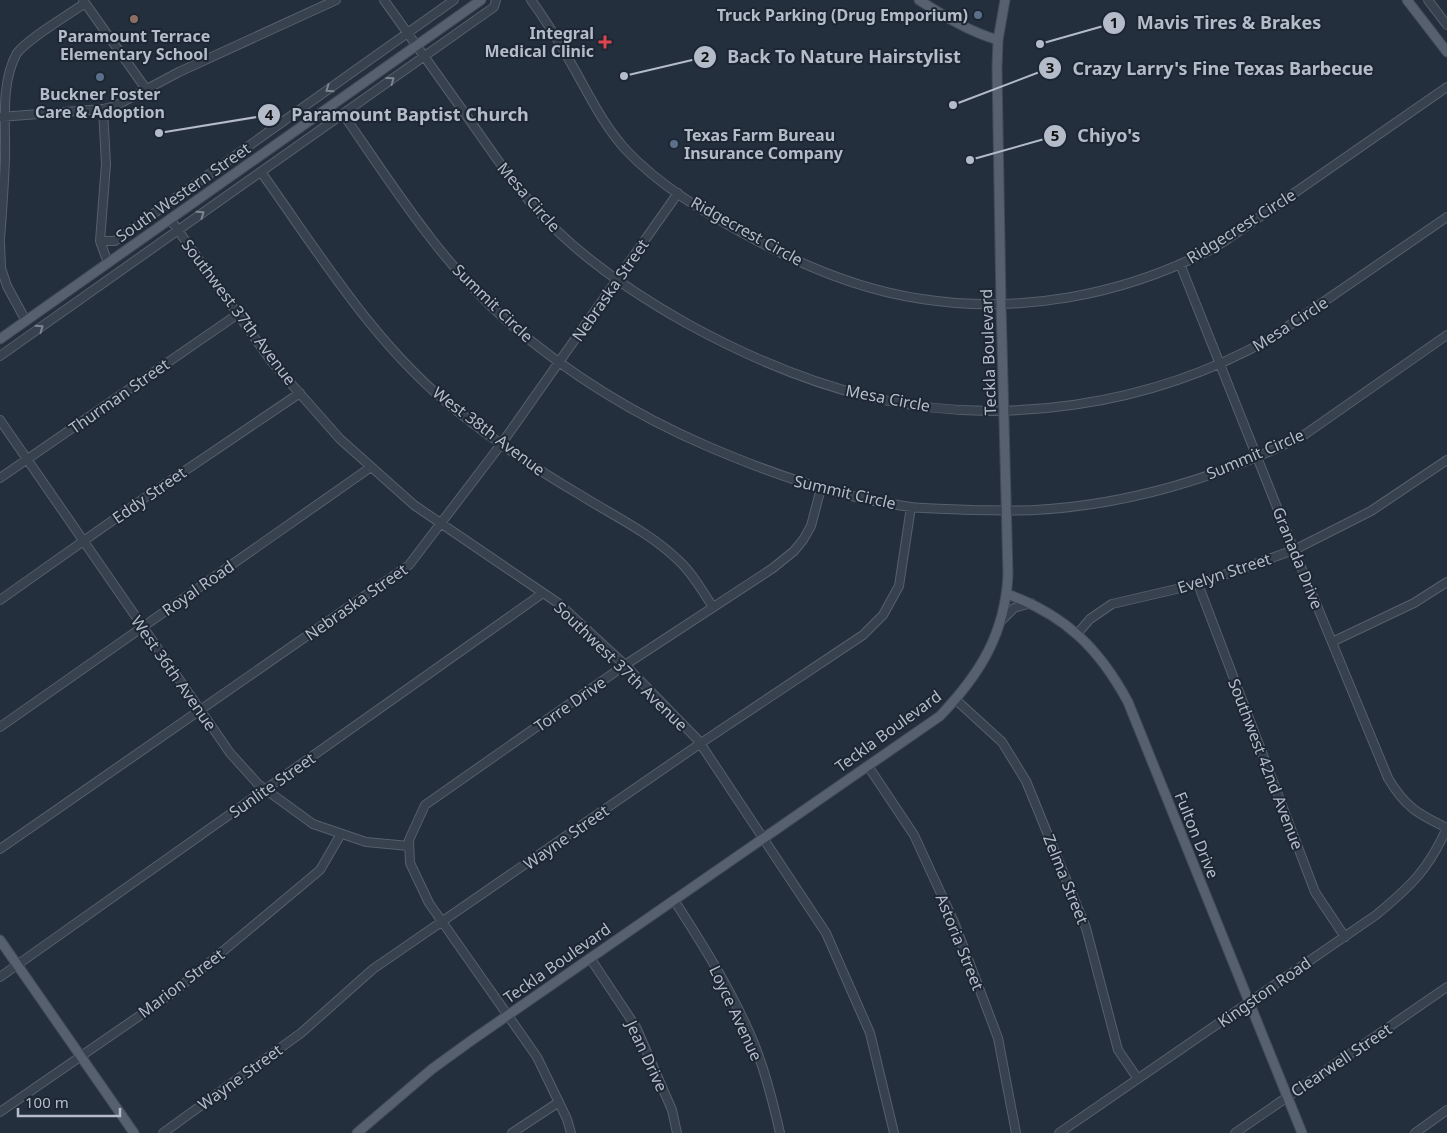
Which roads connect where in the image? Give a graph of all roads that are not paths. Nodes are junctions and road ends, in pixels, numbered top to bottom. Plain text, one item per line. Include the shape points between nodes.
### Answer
1 (336, 0) edge
2 (384, 0) edge
3 (454, 0) edge
4 (481, 0) edge
5 (496, 0) edge
6 (531, 0) edge
7 (919, 0) edge
8 (1005, 0) edge
9 (1407, 0) edge
10 (1428, 0) edge
11 (84, 2) edge
12 (1447, 25) edge
13 (408, 33) junction
14 (998, 40) junction
15 (416, 45) junction
16 (1447, 52) edge
17 (424, 56) junction
18 (1447, 87) edge
19 (146, 89) junction
20 (103, 109) junction
21 (343, 114) junction
22 (2, 116) edge
23 (261, 172) junction
24 (678, 193) junction
25 (1447, 217) edge
26 (170, 219) junction
27 (178, 230) junction
28 (0, 241) edge
29 (100, 241) junction
30 (108, 262) junction
31 (1180, 264) junction
32 (617, 279) junction
33 (1001, 304) junction
34 (238, 314) junction
35 (26, 321) junction
36 (1447, 335) edge
37 (0, 339) edge
38 (0, 356) edge
39 (560, 362) junction
40 (1219, 363) junction
41 (300, 393) junction
42 (1004, 410) junction
43 (0, 420) edge
44 (502, 443) junction
45 (1257, 456) junction
46 (27, 459) junction
47 (1447, 460) edge
48 (371, 467) junction
49 (0, 478) edge
50 (821, 488) junction
51 (911, 507) junction
52 (1006, 510) junction
53 (441, 524) junction
54 (83, 541) junction
55 (1294, 550) junction
56 (1447, 582) edge
57 (1198, 584) junction
58 (543, 593) junction
59 (1007, 594) junction
60 (0, 600) edge
61 (1031, 603) junction
62 (713, 607) junction
63 (1000, 622) junction
64 (143, 627) junction
65 (1077, 634) junction
66 (1332, 642) junction
67 (625, 665) junction
68 (956, 699) junction
69 (200, 710) junction
70 (0, 727) edge
71 (701, 743) junction
72 (868, 766) junction
73 (266, 790) junction
74 (1447, 828) edge
75 (341, 834) junction
76 (764, 838) junction
77 (409, 846) junction
78 (0, 850) edge
79 (674, 900) junction
80 (442, 922) junction
81 (1345, 938) junction
82 (0, 940) edge
83 (590, 958) junction
84 (17, 965) junction
85 (0, 977) edge
86 (1447, 987) edge
87 (1248, 1003) junction
88 (508, 1015) junction
89 (80, 1056) junction
90 (1138, 1079) junction
91 (1287, 1097) junction
92 (559, 1102) junction
93 (1447, 1110) edge
94 (0, 1112) edge
95 (1420, 1131) edge
96 (134, 1133) edge
97 (163, 1133) edge
98 (357, 1133) edge
99 (512, 1133) edge
100 (571, 1133) edge
101 (676, 1133) edge
102 (780, 1133) edge
103 (894, 1133) edge
104 (1016, 1133) edge
105 (1059, 1133) edge
106 (1236, 1133) edge
107 (1302, 1133) edge

1 - 19 street
2 - 13 street, Mesa Circle
3 - 13 street
4 - 15 main road, South Western Street
5 - 17 street via 494,6
6 - 24 street, Ridgecrest Circle via 554,32 612,133 649,172
7 - 14 main road via 962,26
8 - 14 main road, Teckla Boulevard
9 - 16 main road
10 - 12 street
11 - 19 street
11 - 22 street via 17,53 6,77
13 - 15 street, Mesa Circle
13 -> 29 street via 115,241
14 - 33 main road, Teckla Boulevard
15 - 17 street, Mesa Circle
15 - 26 main road, South Western Street
21 -> 17 street
17 - 32 street, Mesa Circle via 526,198 577,249
18 - 31 street, Ridgecrest Circle via 1238,232
19 - 20 street
20 - 22 street
20 - 29 street via 106,164
21 - 23 street
21 - 39 street, Summit Circle via 458,271 505,320
22 - 28 street via 5,157
27 -> 23 street
23 - 44 street, West 38th Avenue via 375,331 457,411
24 - 32 street, Nebraska Street
24 - 33 street, Ridgecrest Circle via 762,243 839,277 921,299
25 - 40 street, Mesa Circle via 1271,338
26 - 27 street, Southwest 37th Avenue
26 - 30 main road, South Western Street
27 - 34 street, Southwest 37th Avenue
38 -> 27 street
28 - 35 street via 1,268
29 - 30 street
30 - 35 main road, South Western Street
31 - 33 street, Ridgecrest Circle via 1081,296
31 - 40 street, Granada Drive
32 - 39 street, Nebraska Street
32 - 42 street, Mesa Circle via 644,299 721,342 796,375 869,397 904,403 934,408
33 - 42 main road, Teckla Boulevard
34 - 41 street, Southwest 37th Avenue via 272,362
34 - 46 street, Thurman Street
35 - 37 main road, South Western Street
36 - 45 street, Summit Circle via 1312,430
39 - 44 street, Nebraska Street
39 - 50 street, Summit Circle via 626,405 692,439 761,468
40 - 42 street, Mesa Circle via 1155,387 1123,395 1077,404
40 - 45 street, Granada Drive
41 - 48 street, Southwest 37th Avenue via 340,439
41 - 54 street, Eddy Street
42 - 52 main road, Teckla Boulevard
43 - 46 street, West 36th Avenue
44 - 53 street, Nebraska Street
44 - 62 street, West 38th Avenue via 563,485 658,542 688,571
45 - 52 street, Summit Circle via 1194,480 1146,493 1071,506
45 - 55 street, Granada Drive
46 - 49 street, Thurman Street
46 - 54 street, West 36th Avenue
47 - 55 street, Evelyn Street via 1371,511
48 - 53 street, Southwest 37th Avenue via 414,506
48 - 64 street, Royal Road
50 - 51 street, Summit Circle
50 - 62 street, Torre Drive via 811,526 794,551
51 - 52 street, Summit Circle
51 - 71 street, Wayne Street via 899,586 883,615 862,635
52 - 59 main road, Teckla Boulevard
53 - 58 street, Southwest 37th Avenue
53 - 69 street, Nebraska Street via 409,565
54 - 60 street, Eddy Street
54 - 64 street, West 36th Avenue
55 - 57 street, Evelyn Street
55 - 66 street, Granada Drive
56 - 66 street via 1414,603
57 - 65 street, Evelyn Street via 1112,604 1090,619
57 - 81 street, Southwest 42nd Avenue via 1315,892
58 - 67 street, Southwest 37th Avenue
58 - 73 street, Sunlite Street
59 - 61 main road, Fulton Drive
59 - 63 main road, Teckla Boulevard
61 - 63 street via 1014,608
61 - 65 main road, Fulton Drive
62 - 67 street, Torre Drive
63 - 68 main road, Teckla Boulevard via 986,658
64 - 69 street, West 36th Avenue
64 - 70 street, Royal Road
65 - 87 main road, Fulton Drive via 1105,662 1128,702
66 - 74 street, Granada Drive via 1388,778 1399,796 1426,818
67 - 71 street, Southwest 37th Avenue
67 - 77 street, Torre Drive via 425,805
68 - 72 main road, Teckla Boulevard via 940,716
68 - 90 street, Zelma Street via 1002,742 1026,781 1086,928 1118,1050
69 - 73 street, West 36th Avenue via 230,753
69 - 78 street, Nebraska Street
71 - 76 street, Southwest 37th Avenue
71 - 80 street, Wayne Street
72 - 76 main road, Teckla Boulevard
72 - 104 street, Astoria Street via 914,835 954,922 998,1038
73 - 75 street, West 36th Avenue via 313,824
73 - 84 street, Sunlite Street
74 - 81 street, Kingston Road via 1435,854 1420,875 1399,896
75 - 77 street, West 36th Avenue via 366,842
75 - 89 street, Marion Street via 320,870 174,992
76 - 79 main road, Teckla Boulevard
76 - 103 street, Southwest 37th Avenue via 826,933 870,1033
77 - 80 street via 410,863
79 - 83 main road, Teckla Boulevard
79 - 102 street, Loyce Avenue via 731,995 754,1042
80 - 88 street
80 - 97 street, Wayne Street via 372,969 302,1033
81 - 87 street, Kingston Road
82 - 84 main road
83 - 88 main road, Teckla Boulevard
83 - 101 street, Jean Drive via 636,1027 672,1110
84 - 85 street, Sunlite Street
84 - 89 main road
86 - 91 street, Clearwell Street
87 - 90 street, Kingston Road
87 - 91 main road, Fulton Drive
88 - 92 street via 537,1057
88 - 98 main road, Teckla Boulevard via 432,1069
89 - 94 street, Marion Street
89 - 96 main road
90 - 105 street, Kingston Road
91 - 106 street, Clearwell Street
91 - 107 main road, Fulton Drive
92 - 99 street
92 - 100 street
93 - 95 street

